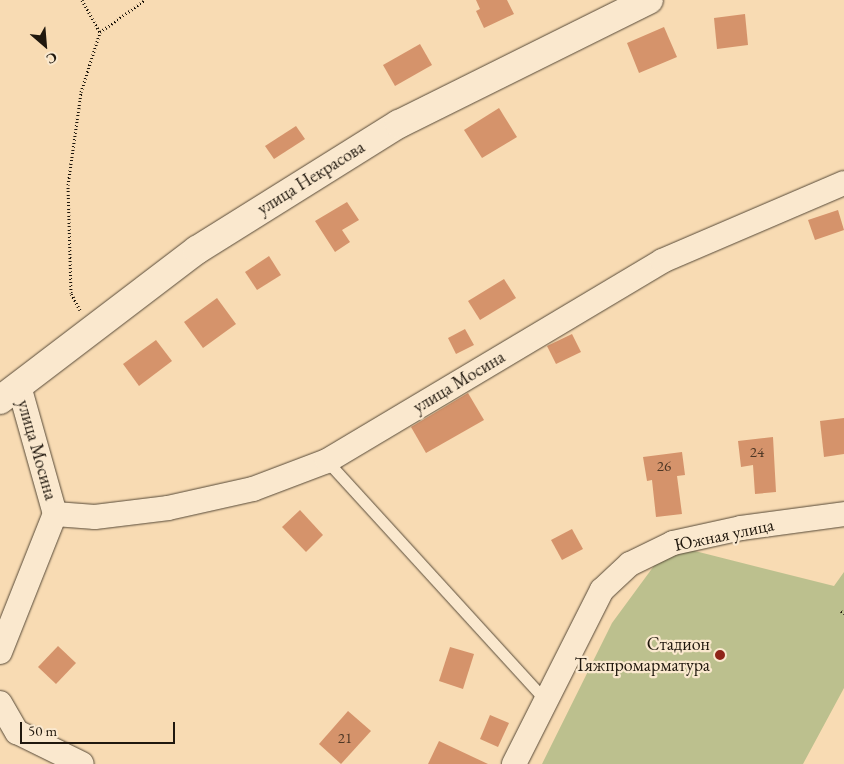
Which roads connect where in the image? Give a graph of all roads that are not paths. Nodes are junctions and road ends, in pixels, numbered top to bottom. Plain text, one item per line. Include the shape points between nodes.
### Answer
1 (649, 0) edge
2 (844, 183) edge
3 (9, 393) edge
4 (327, 461) junction
5 (55, 514) junction
6 (844, 514) edge
7 (0, 652) edge
8 (544, 699) junction
9 (0, 703) edge
10 (82, 764) edge
11 (514, 764) edge

1 - 3 main road, улица Некрасова via 399,124 196,250
2 - 4 street, улица Мосина via 662,261
3 - 5 street, улица Мосина
4 - 5 street, улица Мосина via 253,488 168,508 94,518
4 - 8 lane
5 - 7 street, улица Мосина
6 - 8 street, Южная улица via 741,528 683,541 630,564 602,590
8 - 11 street, Южная улица
9 - 10 street via 17,732

